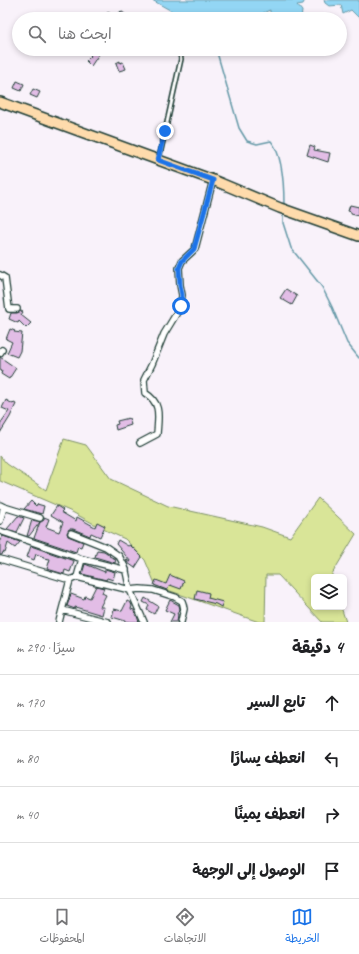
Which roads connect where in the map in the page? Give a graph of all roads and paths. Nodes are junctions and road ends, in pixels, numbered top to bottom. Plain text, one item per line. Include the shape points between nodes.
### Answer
1 (180, 56) edge
2 (0, 102) edge
3 (158, 160) junction
4 (213, 180) junction
5 (359, 236) edge
6 (0, 275) edge
7 (17, 309) dead end
8 (140, 443) dead end
9 (2, 506) edge
10 (40, 518) dead end
11 (0, 521) edge
12 (0, 531) edge
13 (71, 533) dead end
14 (0, 559) edge
15 (82, 559) junction
16 (126, 570) junction
17 (77, 578) junction
18 (70, 580) junction
19 (130, 590) junction
20 (62, 610) junction
21 (59, 622) edge
22 (108, 622) edge
23 (144, 622) edge
24 (181, 622) edge

1 - 3 lane
2 - 3 main road
3 - 4 main road
4 - 5 main road via 280,208
4 - 8 street via 194,249 179,268 181,306 164,334 144,380 145,393 152,397 158,409 157,434
6 - 7 street via 5,278 9,309
9 - 10 street
9 - 11 street
12 - 15 street
13 - 16 street via 116,552
14 - 18 street
15 - 16 street
15 - 17 street
16 - 19 street
17 - 18 street
17 - 19 street
18 - 20 street
19 - 23 street
19 - 24 street via 153,590 182,601 184,609
20 - 21 street
20 - 22 street

